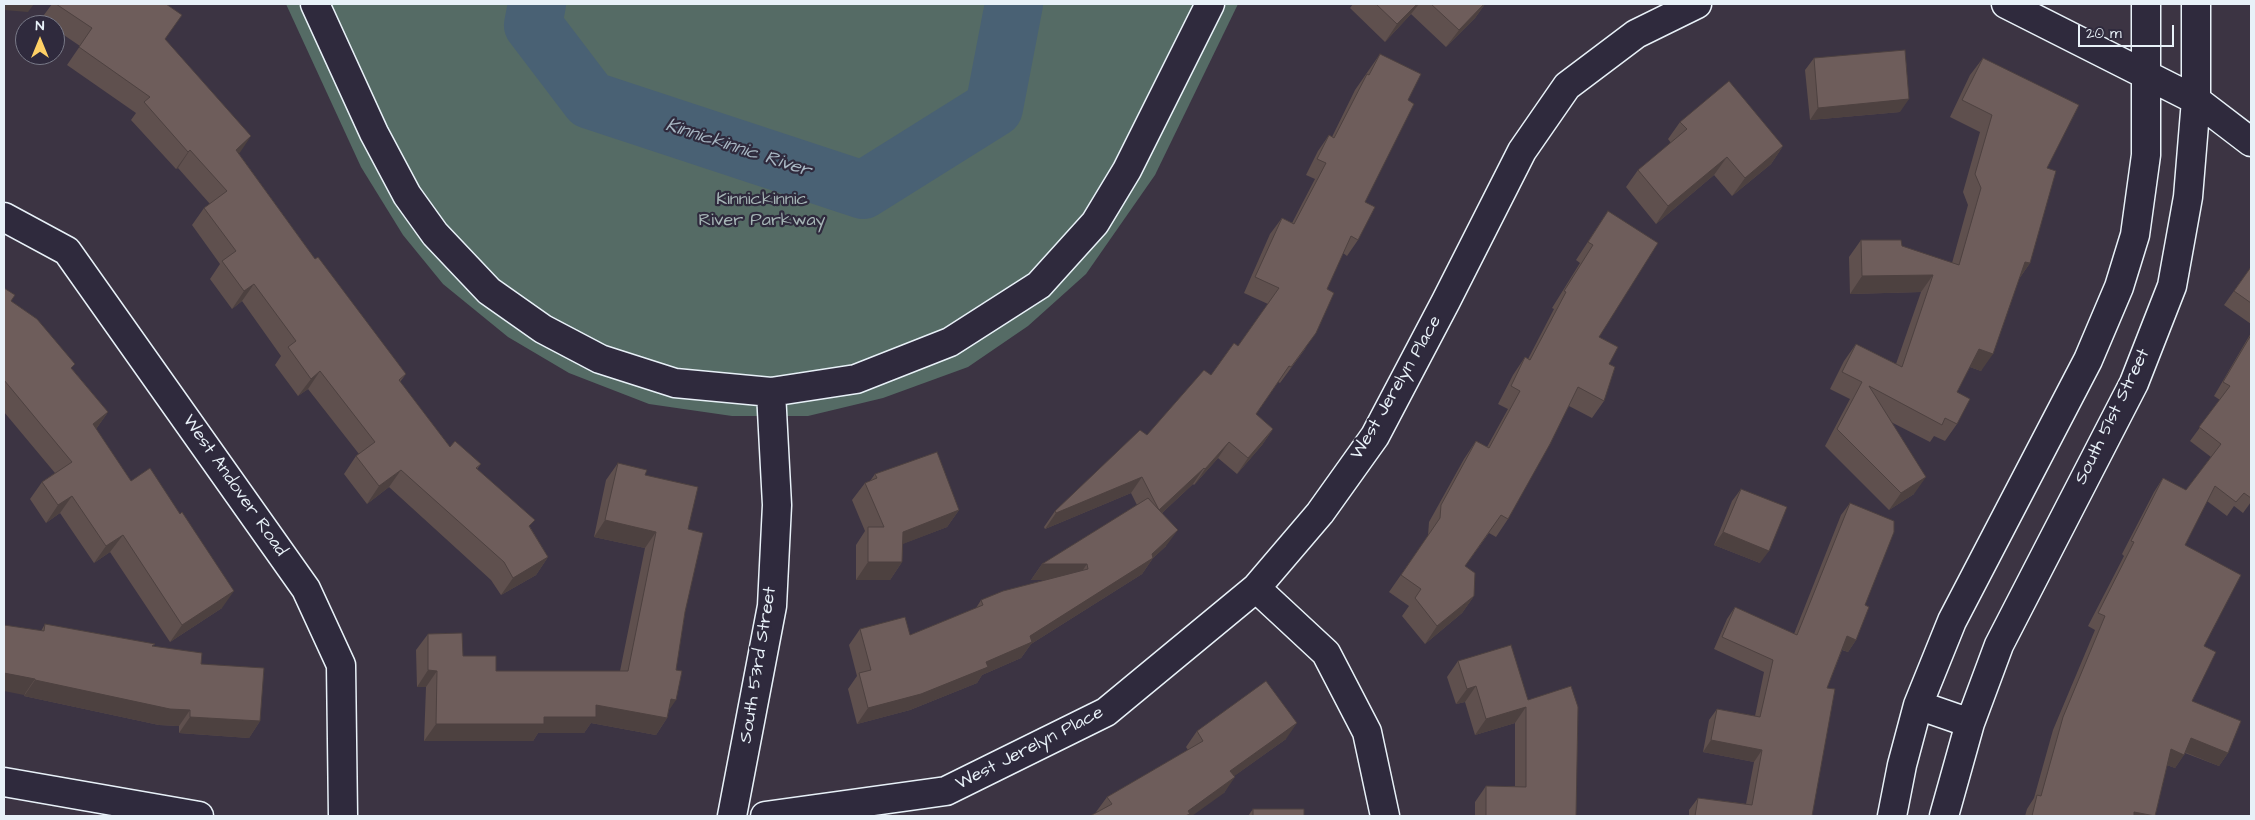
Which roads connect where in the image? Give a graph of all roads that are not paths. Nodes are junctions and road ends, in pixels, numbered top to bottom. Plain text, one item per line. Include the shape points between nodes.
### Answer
1 (315, 4) edge
2 (1210, 4) edge
3 (1697, 4) edge
4 (2006, 4) edge
5 (2146, 4) edge
6 (2196, 4) edge
7 (2145, 74) junction
8 (2196, 100) junction
9 (2251, 142) edge
10 (4, 217) edge
11 (771, 392) junction
12 (1256, 588) junction
13 (1918, 706) junction
14 (1970, 722) junction
15 (4, 782) edge
16 (199, 816) edge
17 (343, 816) edge
18 (732, 816) edge
19 (765, 816) edge
20 (1384, 816) edge
21 (1892, 816) edge
22 (1944, 816) edge

1 - 11 street via 374,133 407,195 435,234 489,291 543,330 600,359 675,383
2 - 11 street via 1127,170 1100,215 1039,285 950,342 856,379
3 - 12 street, West Jerelyn Place via 1636,34 1567,86 1522,151 1375,436 1320,513
4 - 7 street
5 - 7 street
6 - 8 street, South 51st Street
7 - 8 street
7 - 13 street via 2146,155 2135,236 2119,287 2088,360 1952,621
8 - 9 street
8 - 14 street, South 51st Street via 2188,197 2172,286 2134,383 1999,645
10 - 17 street, West Andover Road via 67,252 306,588 341,665
11 - 18 street, South 53rd Street via 777,505 772,606
12 - 19 street, West Jerelyn Place via 1106,712 946,792
12 - 20 street via 1326,653 1367,732
13 - 14 street
13 - 21 street
14 - 22 street, South 51st Street
15 - 16 street

